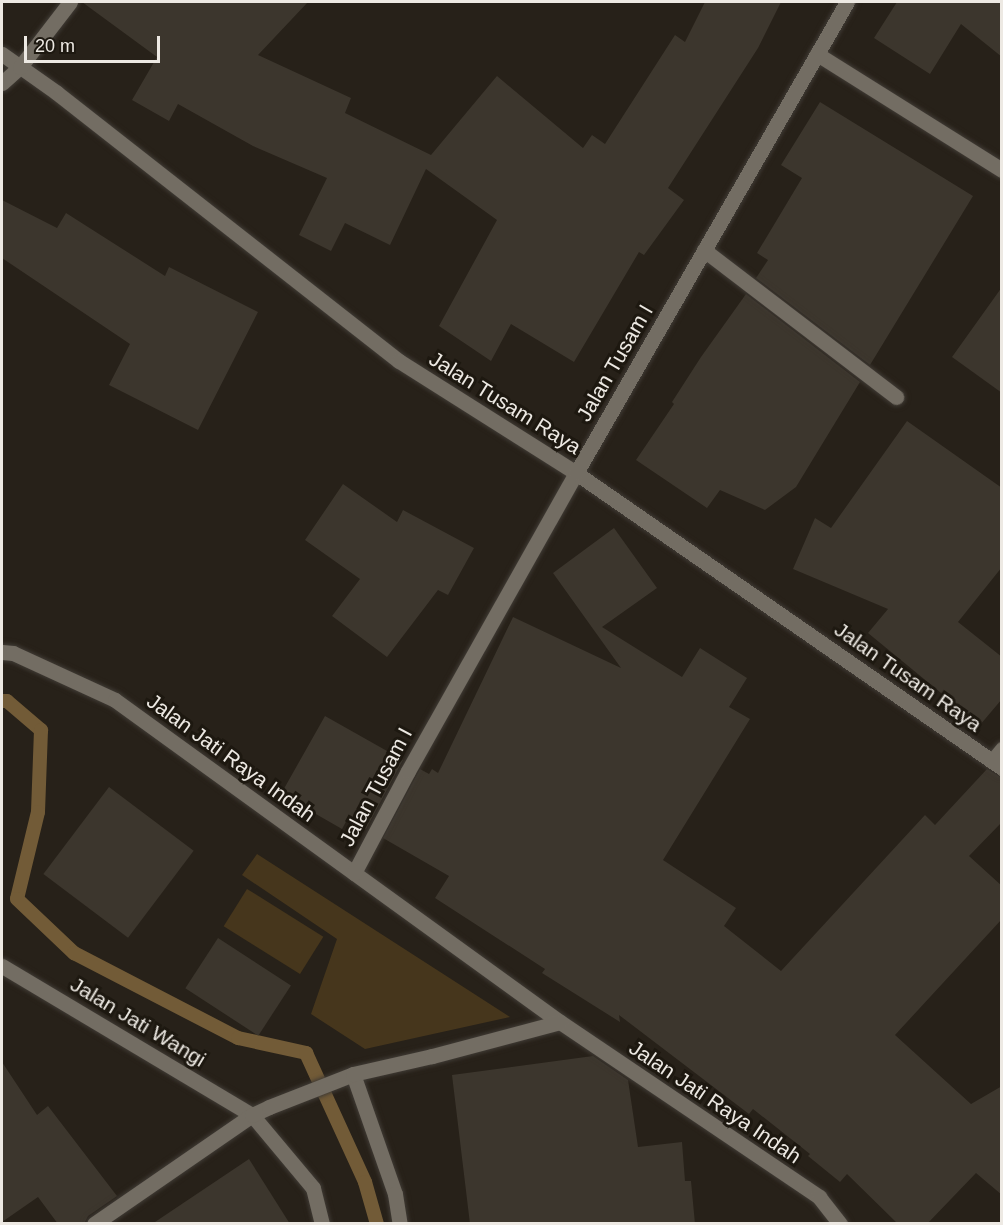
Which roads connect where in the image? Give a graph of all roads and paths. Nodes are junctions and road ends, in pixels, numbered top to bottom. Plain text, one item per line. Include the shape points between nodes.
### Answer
1 (70, 2) edge
2 (847, 2) edge
3 (2, 54) edge
4 (817, 54) junction
5 (20, 67) junction
6 (2, 83) edge
7 (1002, 170) edge
8 (704, 250) junction
9 (896, 397) dead end
10 (576, 472) junction
11 (7, 652) edge
12 (998, 759) edge
13 (354, 873) junction
14 (2, 966) edge
15 (560, 1022) junction
16 (347, 1075) junction
17 (252, 1115) junction
18 (94, 1224) edge
19 (322, 1224) edge
20 (400, 1224) edge
21 (840, 1224) edge

1 - 5 street
2 - 4 street, Jalan Tusam I
3 - 5 street, Jalan Tusam Raya
4 - 7 street
4 - 8 street, Jalan Tusam I
5 - 6 street
5 - 10 street, Jalan Tusam Raya via 399,361
8 - 9 street
8 - 10 street, Jalan Tusam I
10 - 12 street, Jalan Tusam Raya
10 - 13 street, Jalan Tusam I
11 - 13 street, Jalan Jati Raya Indah via 115,700
13 - 15 street, Jalan Jati Raya Indah
14 - 17 street, Jalan Jati Wangi
15 - 16 street
15 - 21 street, Jalan Jati Raya Indah via 819,1197
16 - 17 street
16 - 20 street via 395,1194
17 - 18 street
17 - 19 street, Jalan Jati Wangi via 313,1188

